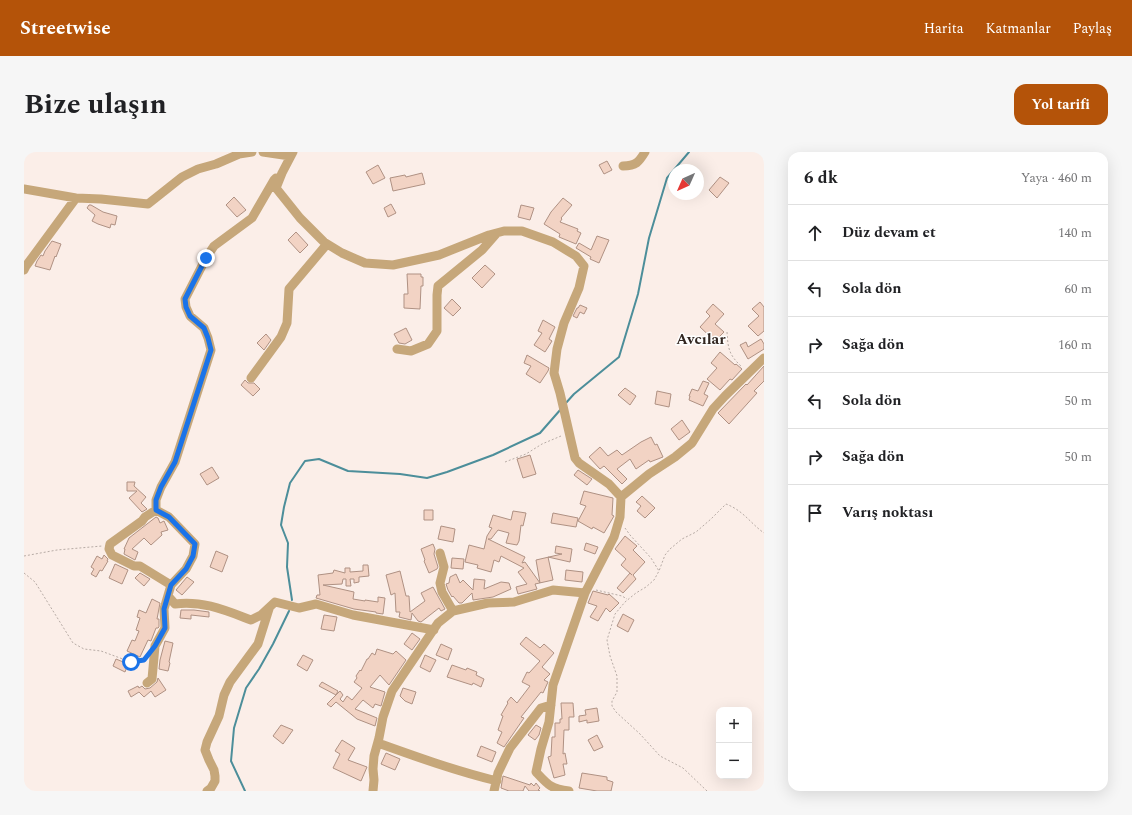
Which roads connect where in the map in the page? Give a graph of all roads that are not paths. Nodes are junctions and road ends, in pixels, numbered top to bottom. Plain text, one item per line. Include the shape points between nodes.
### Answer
1 (252, 152) edge
2 (263, 152) edge
3 (646, 152) edge
4 (292, 154) edge
5 (623, 166) dead end
6 (282, 173) junction
7 (24, 189) edge
8 (76, 198) junction
9 (496, 234) junction
10 (327, 244) junction
11 (24, 270) edge
12 (397, 349) dead end
13 (764, 358) edge
14 (251, 378) dead end
15 (621, 497) junction
16 (156, 510) junction
17 (440, 553) dead end
18 (171, 585) junction
19 (586, 590) junction
20 (168, 596) junction
21 (268, 609) junction
22 (453, 611) junction
23 (434, 630) junction
24 (147, 683) dead end
25 (551, 705) junction
26 (378, 743) junction
27 (497, 780) junction
28 (207, 791) edge
29 (373, 791) edge
30 (494, 791) edge
31 (569, 791) edge

1 - 8 street via 198,169 182,177 148,204
2 - 4 street
3 - 5 street via 638,162
4 - 6 street
6 - 10 street via 276,188 300,218
6 - 16 street via 274,180 252,218 214,246 185,299 190,316 204,328 211,350 175,462 156,500
7 - 8 street
8 - 11 street
9 - 10 street via 439,254 393,265 365,263
9 - 12 street via 482,250 438,286 437,331 428,344 411,351
9 - 15 street via 504,231 522,231 553,242 576,256 584,266 579,288 564,323 554,373 575,458 609,484
10 - 14 street via 289,289 287,323 281,337
13 - 15 street via 713,410 692,443
15 - 19 street via 614,537
16 - 18 street via 169,517 195,544 193,556 186,569
16 - 18 street via 110,544 109,549 112,555 134,566 140,566
17 - 22 street via 444,567 440,583 442,592
18 - 20 street
19 - 22 street via 553,590 514,602 488,603
19 - 25 street via 552,686
20 - 21 street via 175,604 210,605 252,620
20 - 24 street via 164,609 165,628 155,646 152,679
21 - 23 street via 275,602 299,608 316,604 353,615
21 - 28 street via 258,644 230,682 207,742 205,750 216,776
22 - 23 street via 438,623
23 - 26 street via 392,691
25 - 27 street via 541,708 510,748
25 - 31 street via 536,772 556,790
26 - 27 street via 454,769
26 - 29 street via 374,756
27 - 30 street

